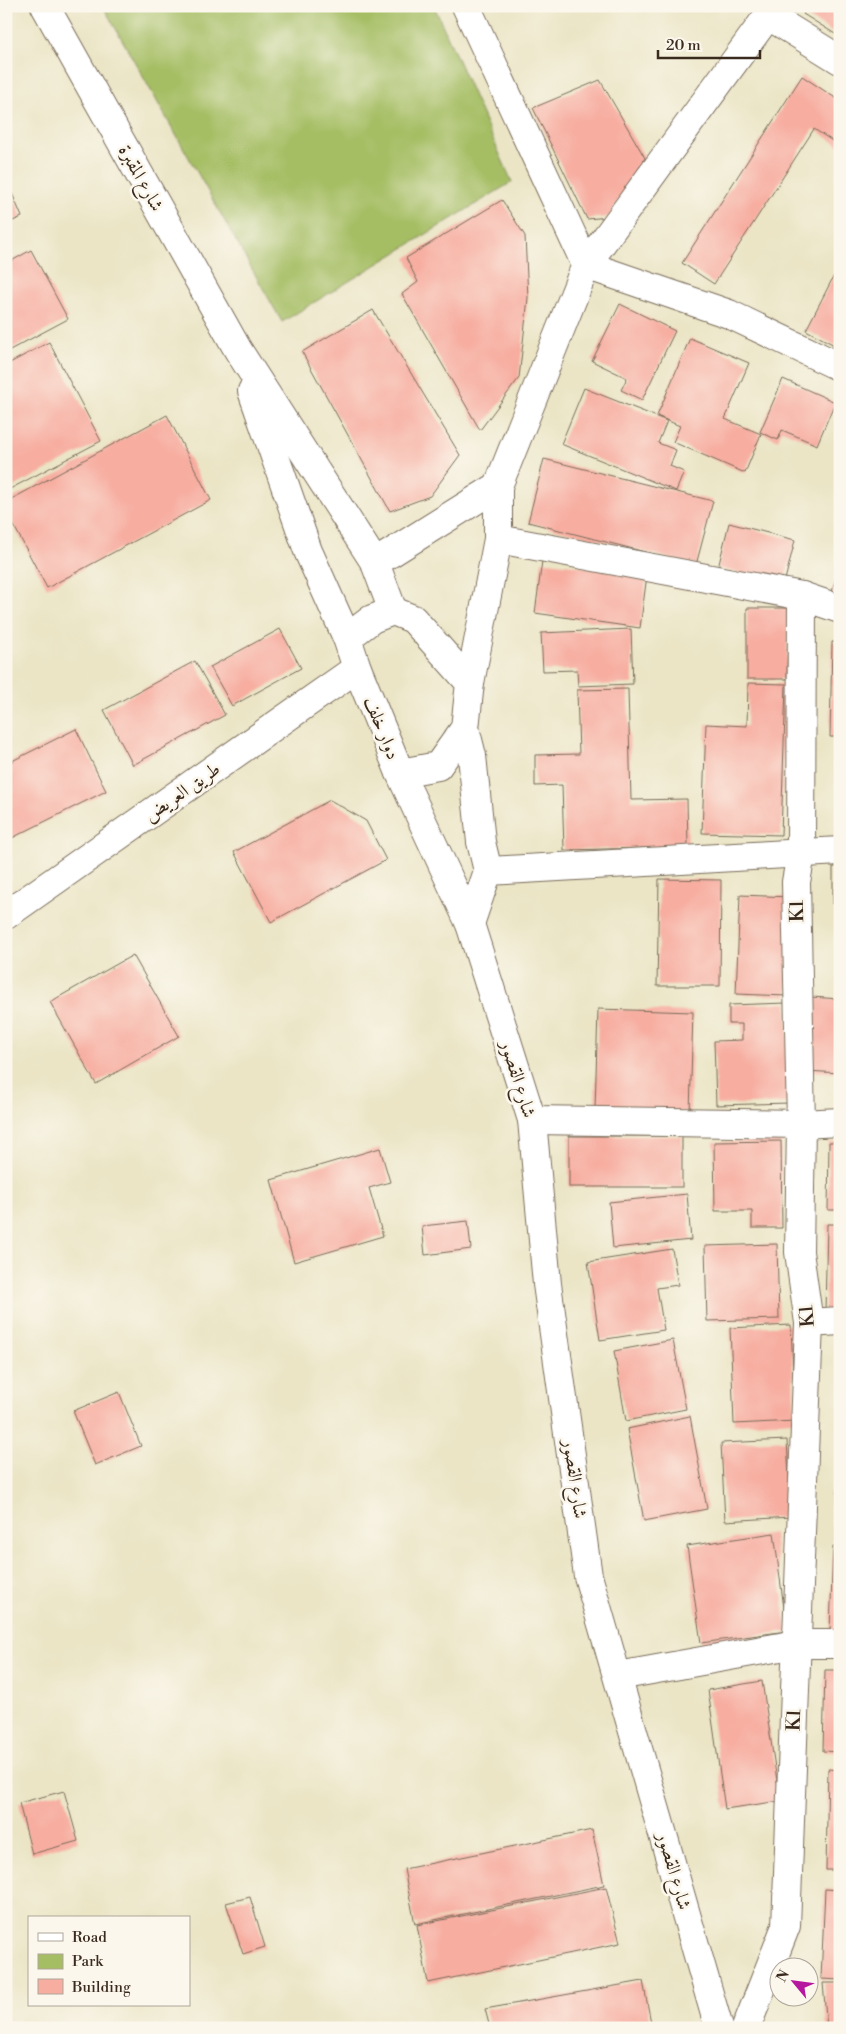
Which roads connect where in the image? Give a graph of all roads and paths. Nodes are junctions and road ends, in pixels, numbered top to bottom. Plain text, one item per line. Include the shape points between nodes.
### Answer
1 (45, 6) edge
2 (466, 6) edge
3 (772, 11) edge
4 (840, 60) edge
5 (586, 266) junction
6 (238, 350) junction
7 (840, 367) edge
8 (498, 486) junction
9 (498, 539) junction
10 (374, 563) junction
11 (802, 596) junction
12 (840, 609) edge
13 (392, 611) junction
14 (347, 638) junction
15 (357, 668) junction
16 (470, 683) junction
17 (465, 728) junction
18 (400, 773) junction
19 (840, 851) edge
20 (801, 854) junction
21 (488, 871) junction
22 (6, 915) edge
23 (470, 924) junction
24 (532, 1120) junction
25 (840, 1122) edge
26 (801, 1124) junction
27 (840, 1321) edge
28 (809, 1322) junction
29 (796, 1644) junction
30 (840, 1644) edge
31 (618, 1676) junction
32 (719, 2028) edge
33 (746, 2028) edge

1 - 6 street, شارع المقبرة
2 - 5 street
3 - 4 street
3 - 5 street
5 - 7 street via 729,314
5 - 8 street
6 - 10 street
6 - 14 street, دوار خلف via 308,551
8 - 9 street, دوار خلف
8 - 10 street
9 - 11 street
9 - 16 street, دوار خلف
10 - 13 street
11 - 12 street
11 - 20 street, K1
13 - 14 street via 372,619
13 - 16 street via 413,620
14 - 15 street, دوار خلف
15 - 18 street, دوار خلف
15 - 22 street, طريق العريض
16 - 17 street, دوار خلف
17 - 18 street, دوار خلف via 438,766
17 - 21 street
18 - 23 street, شارع القصور
19 - 20 street
20 - 21 street
20 - 26 street, K1 via 796,882
21 - 23 street
23 - 24 street, شارع القصور
24 - 26 street
24 - 31 street, شارع القصور via 547,1284 588,1576
25 - 26 street
26 - 28 street, K1 via 799,1252
27 - 28 street
28 - 29 street, K1
29 - 30 street
29 - 31 street
29 - 33 street, K1 via 786,1926
31 - 32 street, شارع القصور

